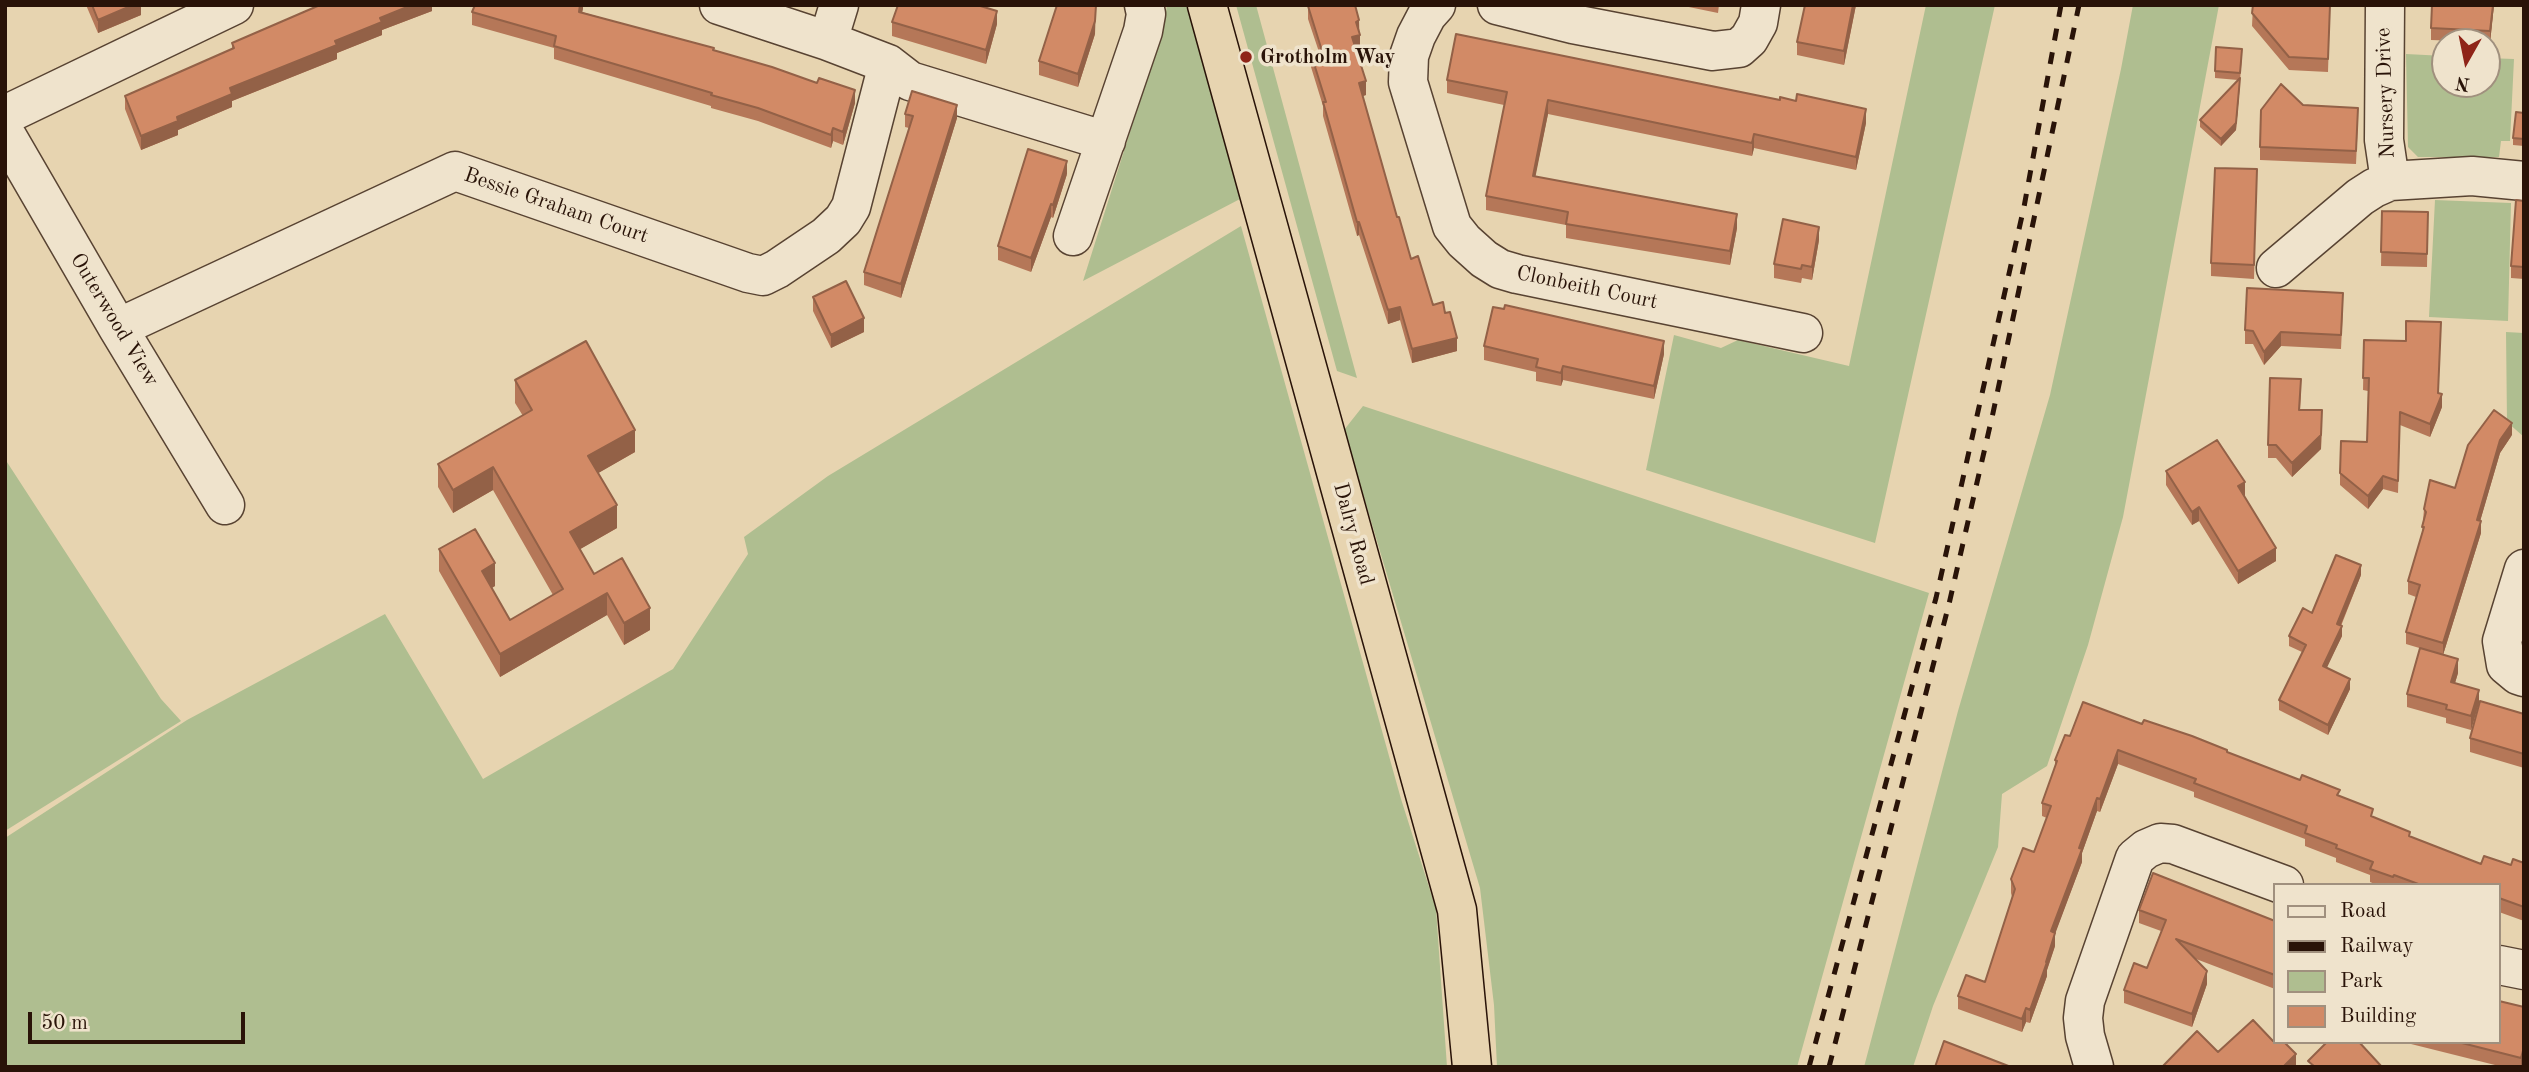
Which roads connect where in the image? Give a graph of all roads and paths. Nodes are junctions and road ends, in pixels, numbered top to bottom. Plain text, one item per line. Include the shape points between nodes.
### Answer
1 (234, 5) edge
2 (719, 5) edge
3 (839, 5) edge
4 (1144, 5) edge
5 (1208, 5) edge
6 (1436, 5) edge
7 (1497, 5) edge
8 (1761, 5) edge
9 (2385, 5) edge
10 (828, 41) junction
11 (888, 64) junction
12 (5, 115) edge
13 (5, 133) edge
14 (1106, 141) junction
15 (2390, 181) junction
16 (2524, 181) edge
17 (1073, 236) dead end
18 (2276, 268) dead end
19 (118, 328) junction
20 (1803, 333) dead end
21 (225, 505) dead end
22 (2524, 569) edge
23 (2524, 677) edge
24 (2279, 883) edge
25 (2501, 965) edge
26 (2524, 970) edge
27 (1472, 1067) edge
28 (2094, 1067) edge

1 - 12 street
2 - 10 street
3 - 10 street
4 - 14 street via 1143,31
5 - 27 highway, Dalry Road via 1457,910
6 - 20 street, Clonbeith Court via 1409,56 1408,82 1452,226 1484,259 1517,274
7 - 8 street via 1713,51 1739,48 1749,39
9 - 15 street, Nursery Drive via 2384,141
10 - 11 street
11 - 14 street via 909,81
11 - 19 street, Bessie Graham Court via 847,214 826,236 763,276 455,171
13 - 19 street, Outerwood View
14 - 17 street
15 - 16 street, Nursery Drive via 2472,176
15 - 18 street, Nursery Drive via 2360,197
19 - 21 street, Outerwood View
22 - 23 street via 2502,641 2506,665
24 - 28 street via 2173,844 2160,843 2136,858 2085,1001 2085,1036
25 - 26 street

